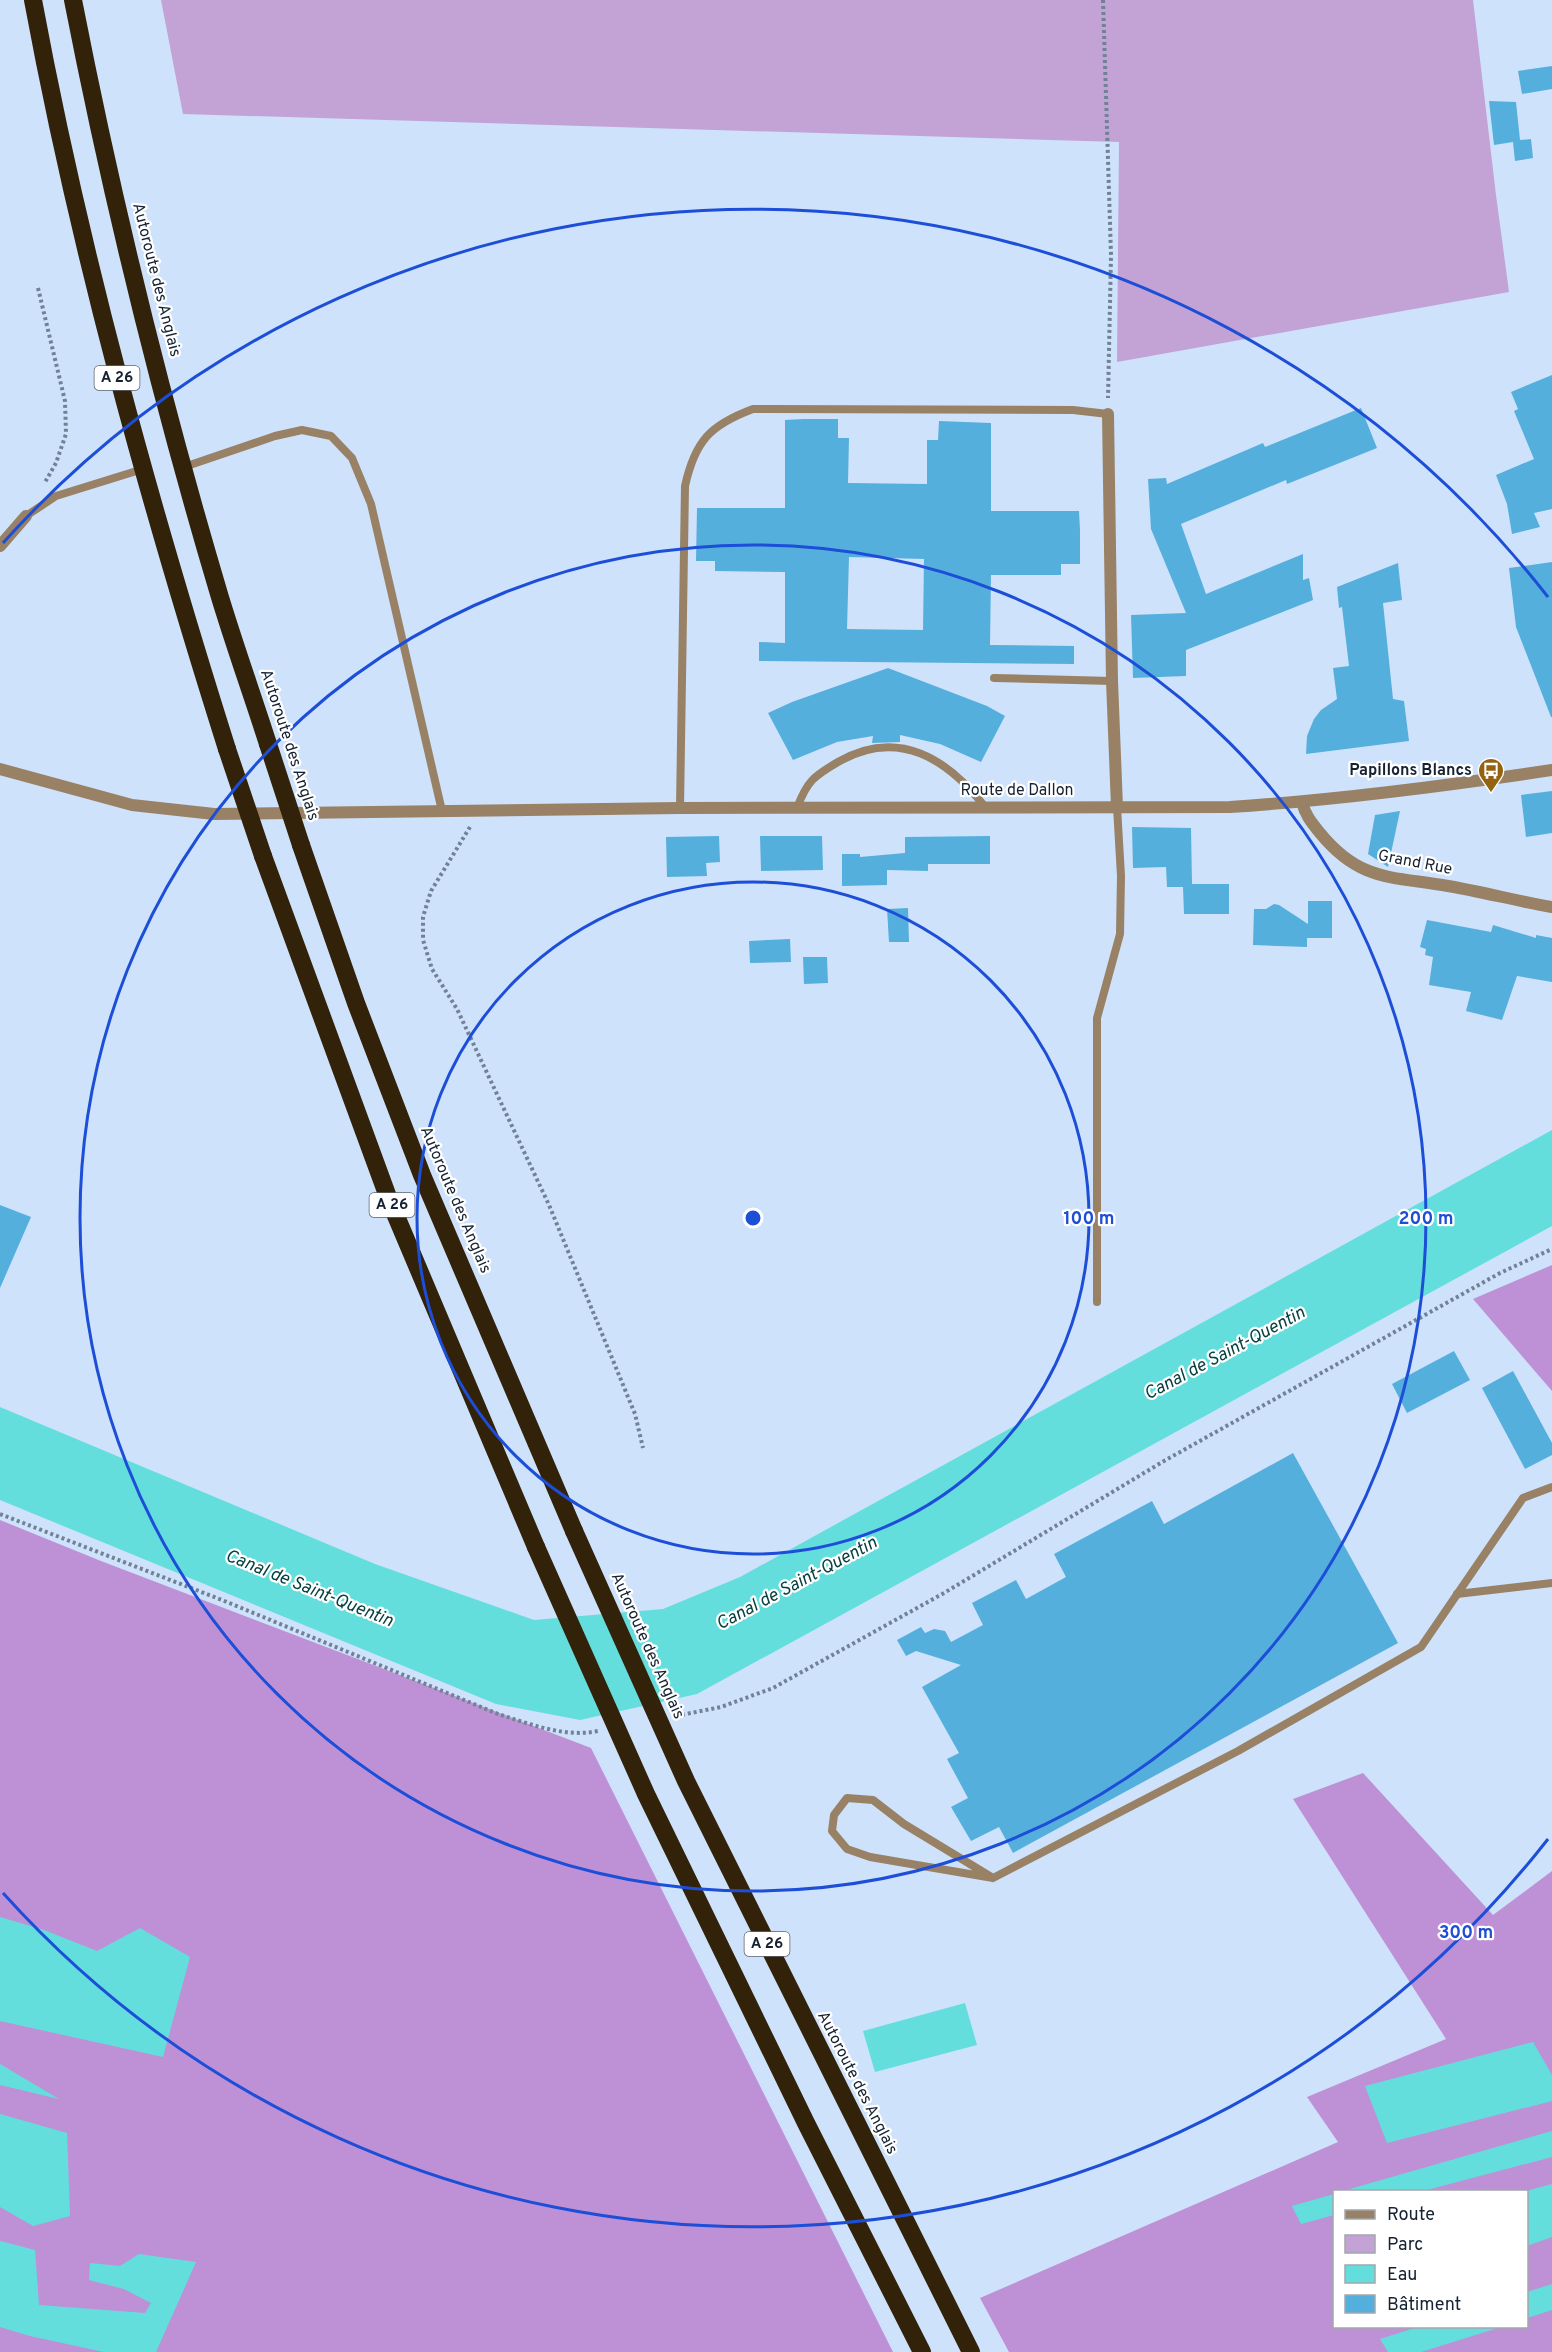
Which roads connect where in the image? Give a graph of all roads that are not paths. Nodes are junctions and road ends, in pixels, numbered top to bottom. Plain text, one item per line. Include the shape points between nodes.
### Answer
1 (33, 0) edge
2 (73, 0) edge
3 (1108, 414) joint
4 (184, 467) junction
5 (143, 468) junction
6 (26, 516) joint
7 (0, 546) edge
8 (994, 678) dead end
9 (1112, 681) junction
10 (0, 769) edge
11 (1552, 770) edge
12 (1302, 802) junction
13 (985, 807) junction
14 (1117, 807) junction
15 (680, 808) junction
16 (796, 808) junction
17 (442, 811) junction
18 (1552, 907) edge
19 (1097, 1302) dead end
20 (1552, 1487) edge
21 (1552, 1583) edge
22 (1457, 1594) junction
23 (993, 1878) junction
24 (922, 2352) edge
25 (971, 2352) edge

1 - 5 highway, A 26 via 112,361
2 - 4 highway, Autoroute des Anglais / A 26 via 149,338
3 - 9 street
3 - 15 lane via 1073,410 753,409 712,430 699,444 685,486
4 - 17 lane via 302,430 330,436 352,458 370,504
4 - 25 highway, Autoroute des Anglais / A 26, bridge via 219,594 301,845 422,1175 574,1531 686,1780
5 - 6 lane via 56,496
5 - 24 highway, A 26, bridge via 182,606 263,856 388,1197 646,1794
6 - 7 street
8 - 9 lane
9 - 14 street
10 - 17 street, Route de Dallon via 132,805 213,814
11 - 12 street, Route de Dallon
12 - 14 street, Route de Dallon via 1230,807
12 - 18 street, Grand Rue via 1304,813 1329,844 1356,866 1382,877
13 - 14 street, Route de Dallon
13 - 16 street, Route de Dallon
13 - 16 lane via 967,784 938,760 910,749 876,747 846,757 820,772 804,787
14 - 19 lane via 1120,934 1097,1018
15 - 16 street, Route de Dallon
15 - 17 street, Route de Dallon
20 - 22 lane via 1523,1498
21 - 22 lane
22 - 23 lane via 1421,1647 1238,1750
23 - 23 lane via 904,1824 873,1800 848,1798 834,1815 832,1831 847,1850

